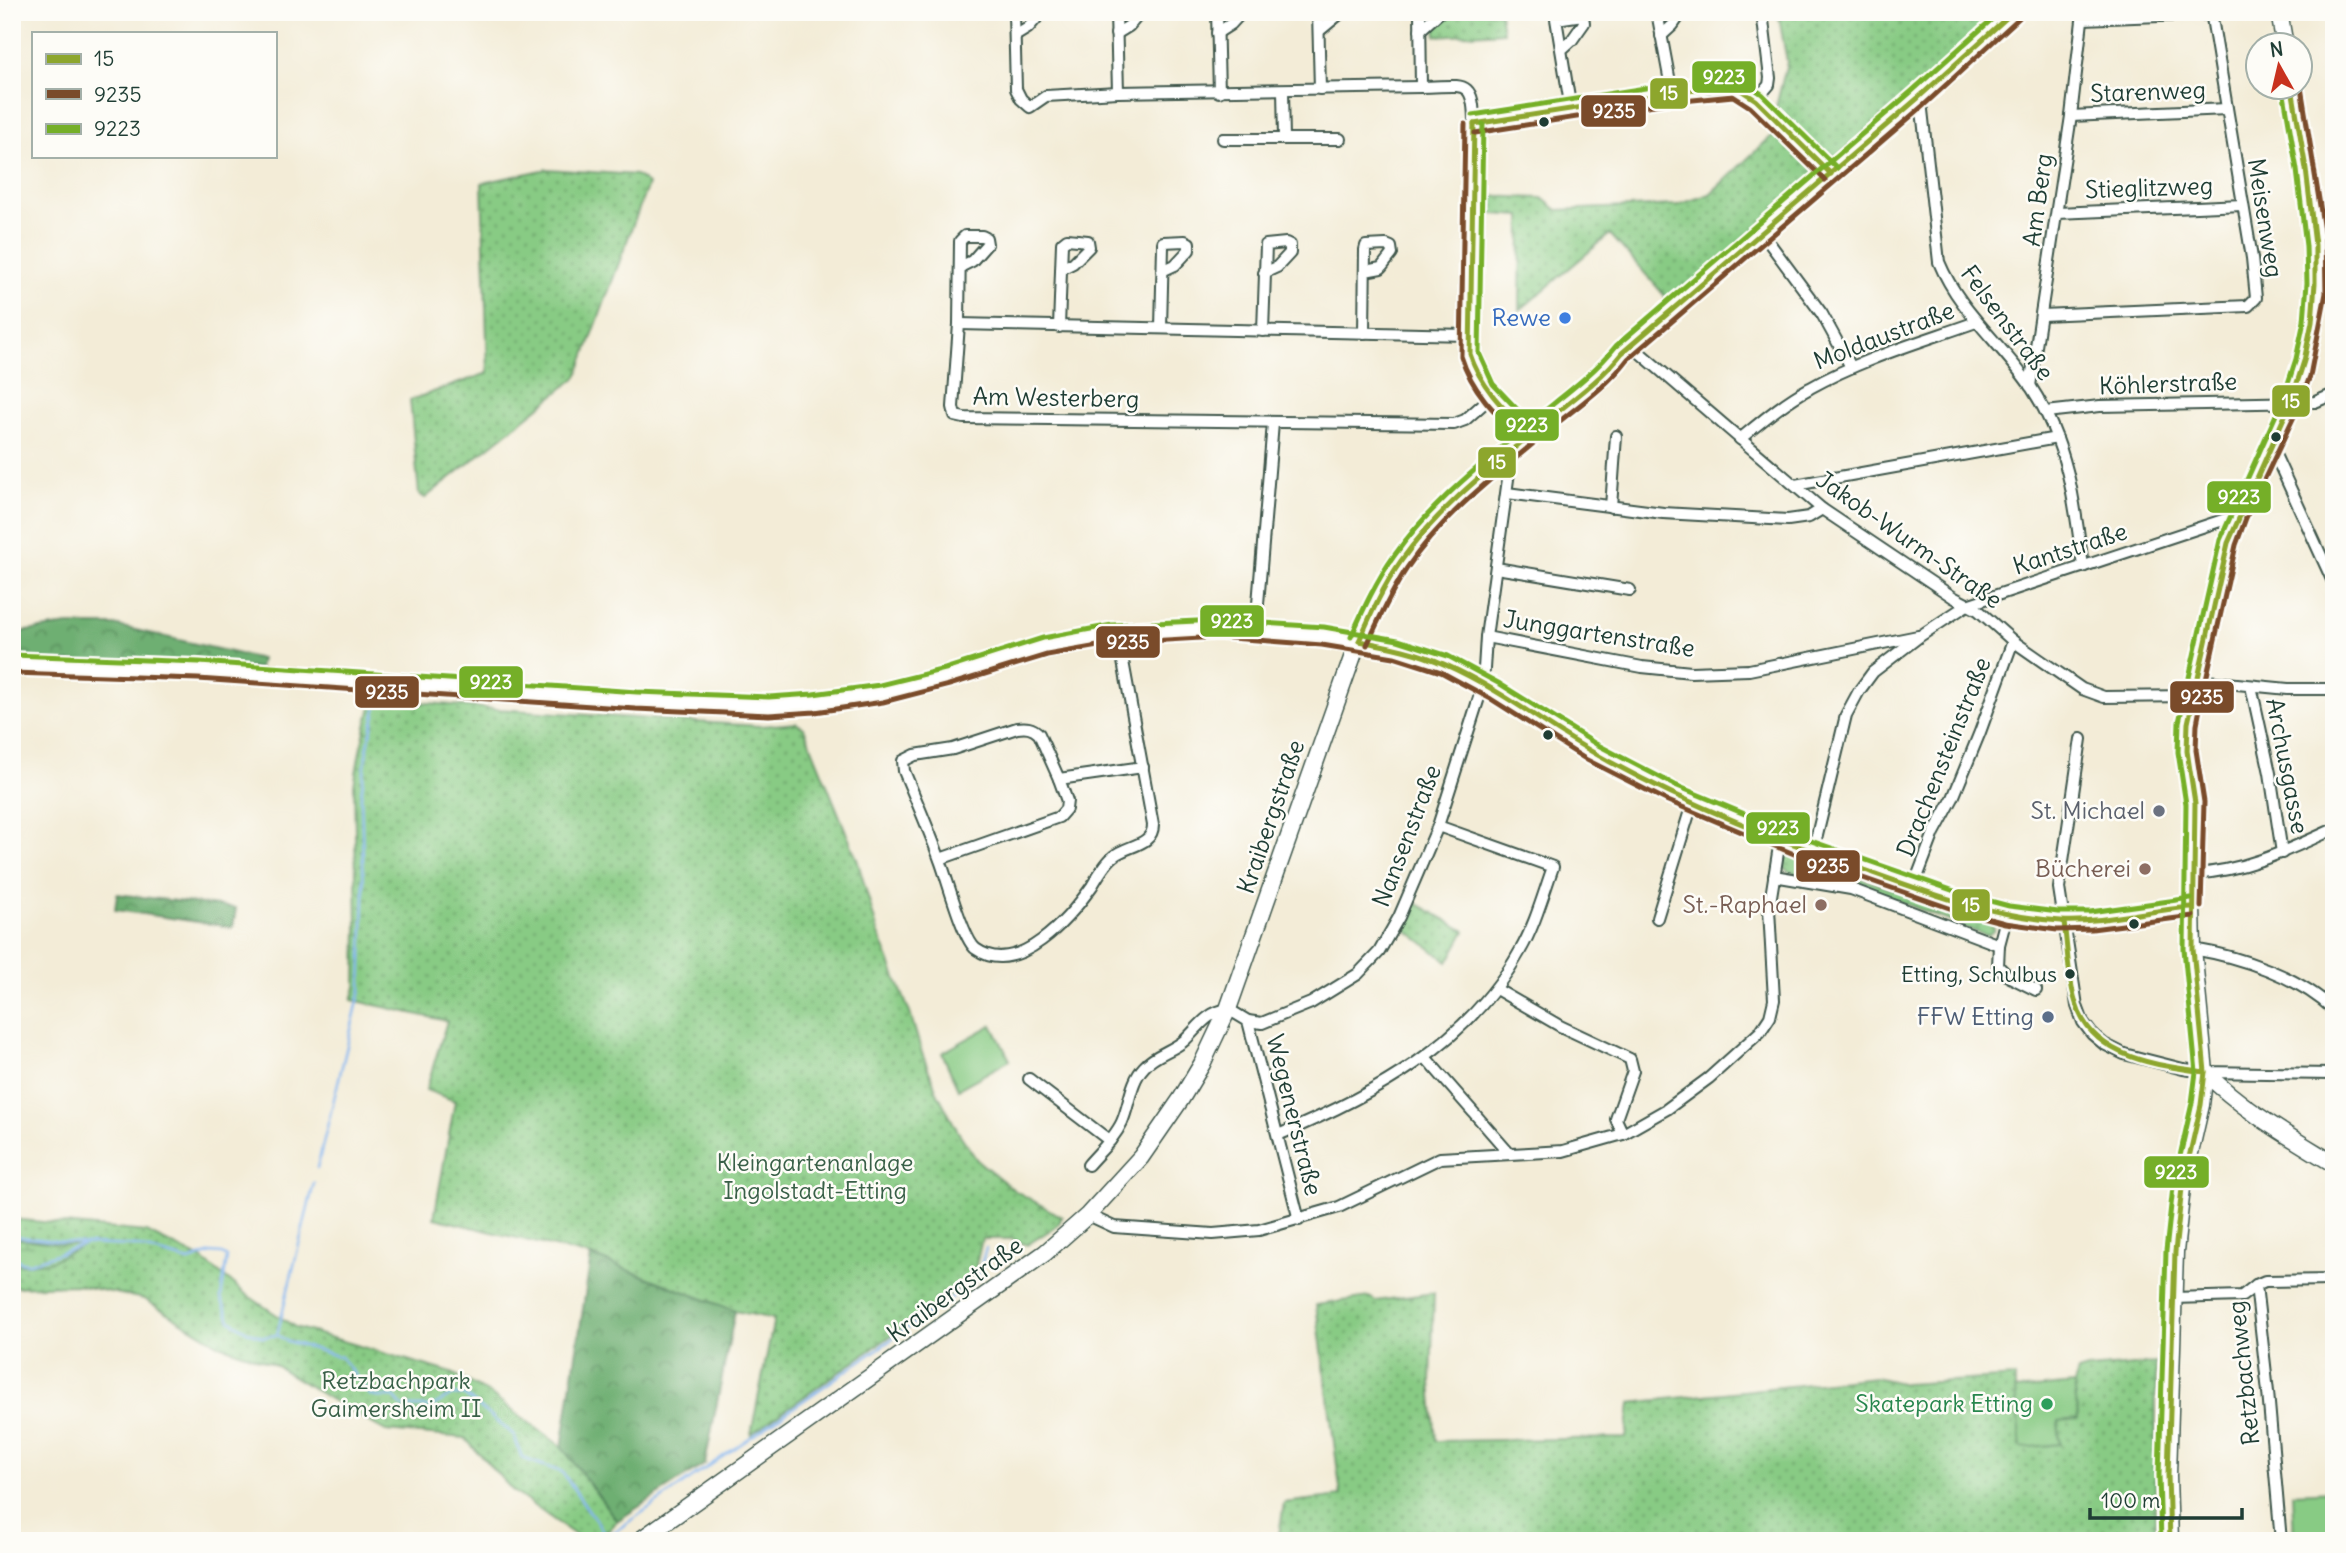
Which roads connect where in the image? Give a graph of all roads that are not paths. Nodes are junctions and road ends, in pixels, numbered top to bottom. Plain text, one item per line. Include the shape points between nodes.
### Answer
1 (1014, 12) edge
2 (1042, 12) edge
3 (1116, 12) edge
4 (1141, 12) edge
5 (1217, 12) edge
6 (1242, 12) edge
7 (1318, 12) edge
8 (1342, 12) edge
9 (1420, 12) edge
10 (1440, 12) edge
11 (1657, 12) edge
12 (1682, 12) edge
13 (1762, 12) edge
14 (2013, 12) edge
15 (2279, 12) edge
16 (2211, 13) edge
17 (2083, 16) edge
18 (1420, 30) junction
19 (1318, 31) junction
20 (2283, 32) edge
21 (1217, 33) junction
22 (1116, 34) junction
23 (1015, 36) junction
24 (1661, 36) junction
25 (1561, 50) dead end
26 (1421, 87) junction
27 (1321, 89) junction
28 (1283, 90) junction
29 (1118, 92) junction
30 (1219, 92) junction
31 (1672, 93) junction
32 (1918, 99) junction
33 (1756, 100) junction
34 (2294, 102) edge
35 (1571, 110) junction
36 (2227, 110) junction
37 (2071, 116) junction
38 (1474, 124) junction
39 (1223, 139) dead end
40 (1284, 139) junction
41 (1340, 139) dead end
42 (1831, 174) junction
43 (2243, 205) junction
44 (2057, 213) junction
45 (1762, 233) junction
46 (960, 267) dead end
47 (1061, 269) dead end
48 (1163, 271) dead end
49 (1365, 271) dead end
50 (1264, 273) dead end
51 (2042, 315) junction
52 (1976, 322) junction
53 (959, 324) junction
54 (1059, 327) junction
55 (1161, 328) junction
56 (1263, 331) junction
57 (1364, 333) junction
58 (1468, 335) junction
59 (1627, 350) junction
60 (1851, 367) junction
61 (2030, 386) junction
62 (2334, 394) edge
63 (1491, 397) junction
64 (2291, 403) junction
65 (2046, 412) junction
66 (1273, 423) junction
67 (1530, 435) junction
68 (1616, 436) dead end
69 (2057, 438) junction
70 (1740, 439) junction
71 (2272, 446) junction
72 (1504, 459) junction
73 (1795, 485) junction
74 (1507, 493) junction
75 (1611, 507) junction
76 (1822, 509) junction
77 (2238, 515) junction
78 (2083, 567) junction
79 (1496, 568) junction
80 (2334, 584) edge
81 (1630, 590) dead end
82 (1967, 605) junction
83 (1256, 628) junction
84 (1118, 634) junction
85 (1486, 636) junction
86 (1920, 636) junction
87 (1359, 641) junction
88 (2013, 641) junction
89 (1871, 645) junction
90 (12, 664) edge
91 (1873, 672) junction
92 (1483, 685) junction
93 (2251, 686) junction
94 (2194, 688) junction
95 (2334, 689) edge
96 (2081, 739) dead end
97 (1143, 767) junction
98 (1059, 779) junction
99 (1692, 804) junction
100 (1438, 826) junction
101 (2334, 830) edge
102 (1780, 841) junction
103 (1813, 852) junction
104 (2282, 853) junction
105 (940, 859) junction
106 (2193, 874) junction
107 (1774, 876) junction
108 (1913, 888) junction
109 (2192, 907) junction
110 (2007, 915) junction
111 (1657, 918) dead end
112 (2064, 922) junction
113 (1999, 945) junction
114 (2193, 949) junction
115 (1496, 989) junction
116 (2036, 990) dead end
117 (1228, 1009) junction
118 (2334, 1010) edge
119 (1248, 1021) junction
120 (1425, 1057) junction
121 (2205, 1072) junction
122 (2334, 1074) edge
123 (1029, 1079) dead end
124 (1622, 1134) junction
125 (1278, 1135) junction
126 (1110, 1141) junction
127 (1509, 1153) junction
128 (2334, 1164) edge
129 (1088, 1165) dead end
130 (1088, 1215) junction
131 (1299, 1220) junction
132 (2334, 1280) edge
133 (2256, 1285) junction
134 (2173, 1298) junction
135 (639, 1541) edge
136 (2170, 1541) edge
137 (2281, 1541) edge

1 - 23 street
2 - 23 street
3 - 22 street
4 - 22 street
5 - 21 street
6 - 21 street
7 - 19 street
8 - 19 street
9 - 18 street
10 - 18 street
11 - 24 street
12 - 24 street
13 - 33 street via 1770,78
14 - 32 street, Kraibergstraße
15 - 20 street
16 - 17 street
16 - 36 street, Meisenweg
17 - 37 street, Am Berg
18 - 26 street
19 - 27 street
21 - 30 street
22 - 29 street
23 - 29 street via 1016,89 1030,107 1046,96
24 - 31 street
25 - 35 street
26 - 27 street
26 - 38 street via 1464,88 1472,93
27 - 28 street
28 - 30 street
28 - 40 street
29 - 30 street
31 - 33 street via 1737,87
31 - 35 street
32 - 42 street, Kraibergstraße
32 - 52 street, Felsenstraße via 1939,262
33 - 42 street
34 - 64 street via 2312,208 2317,292 2311,333
35 - 38 street
36 - 37 street, Starenweg
36 - 43 street, Meisenweg
37 - 44 street, Am Berg
38 - 58 street
39 - 40 street
40 - 41 street
42 - 45 street, Kraibergstraße
43 - 44 street, Stieglitzweg
43 - 51 street, Meisenweg via 2256,298 2248,306
44 - 51 street, Am Berg
45 - 59 street, Kraibergstraße
45 - 60 street via 1822,314
46 - 53 street
47 - 54 street
48 - 55 street
49 - 57 street
50 - 56 street
51 - 61 street, Am Berg
52 - 60 street, Moldaustraße
52 - 61 street, Felsenstraße
53 - 54 street
53 - 66 street, Am Westerberg via 955,416
54 - 55 street
55 - 56 street
56 - 57 street
57 - 58 street
58 - 63 street via 1474,371
59 - 67 street, Kraibergstraße via 1612,368
59 - 70 street, Jakob-Wurm-Straße
60 - 70 street, Moldaustraße via 1776,409
61 - 65 street, Felsenstraße
62 - 64 street, Köhlerstraße via 2315,402
63 - 66 street, Am Westerberg via 1454,424
63 - 67 street
64 - 65 street, Köhlerstraße via 2100,405
64 - 71 street
65 - 69 street, Felsenstraße
66 - 83 street
67 - 72 street, Kraibergstraße
68 - 75 street
69 - 73 street
69 - 78 street, Felsenstraße via 2074,494
70 - 73 street, Jakob-Wurm-Straße
71 - 77 street
71 - 80 street
72 - 74 street, Nansenstraße
72 - 87 street, Kraibergstraße via 1433,523 1402,560
73 - 76 street, Jakob-Wurm-Straße
74 - 75 street
74 - 79 street, Nansenstraße
75 - 76 street via 1788,520 1809,517
76 - 82 street, Jakob-Wurm-Straße
77 - 78 street, Kantstraße
77 - 94 street
78 - 82 street, Kantstraße
79 - 81 street
79 - 85 street, Nansenstraße
82 - 86 street, Kantstraße
82 - 88 street, Jakob-Wurm-Straße
83 - 84 street
83 - 87 street
84 - 90 street via 1037,649 897,690 802,704 748,706 230,672
84 - 97 street
85 - 89 street, Junggartenstraße via 1642,667 1691,672 1749,670
85 - 92 street, Nansenstraße
86 - 89 street, Junggartenstraße
86 - 91 street, Kantstraße
87 - 92 street via 1428,657
87 - 117 street, Kraibergstraße
88 - 94 street, Jakob-Wurm-Straße via 2082,689 2104,697
88 - 108 street, Drachensteinstraße via 1980,732
89 - 91 street
91 - 103 street, Kantstraße via 1846,715
92 - 99 street via 1583,747
92 - 100 street, Nansenstraße
93 - 94 street, Jakob-Wurm-Straße
93 - 95 street, Jakob-Wurm-Straße
93 - 104 street, Archusgasse
94 - 106 street via 2188,723 2195,803
96 - 112 street via 2059,877
97 - 98 street
97 - 105 street via 1152,835 1112,857 1084,897 1033,947 1002,957 975,949
98 - 105 street via 1067,801 1059,817
98 - 105 street via 1039,734 1027,727 904,761
99 - 102 street
99 - 111 street
100 - 115 street via 1552,866 1520,951
100 - 119 street, Nansenstraße via 1399,917 1379,952 1358,974 1311,1003 1262,1023
101 - 104 street
102 - 103 street
102 - 107 street
103 - 108 street
104 - 106 street via 2239,868
106 - 109 street
107 - 113 street via 1850,889
107 - 124 street via 1769,909 1774,1000 1770,1017 1760,1032 1709,1078
108 - 110 street
109 - 112 street
109 - 114 street
110 - 112 street
110 - 113 street
112 - 121 street via 2077,1006 2092,1034 2124,1054
113 - 116 street via 1998,966
114 - 118 street via 2222,954 2275,974 2311,991
114 - 121 street
115 - 120 street
115 - 124 street via 1630,1059 1633,1071 1616,1119
117 - 119 street
117 - 126 street via 1202,1020 1180,1045 1144,1067
117 - 130 street, Kraibergstraße via 1181,1100 1141,1157
119 - 125 street, Wegenerstraße
120 - 125 street via 1346,1105
120 - 127 street
121 - 122 street
121 - 128 street
121 - 134 street via 2178,1215
123 - 126 street
124 - 127 street via 1563,1150
125 - 131 street, Wegenerstraße
126 - 129 street
127 - 131 street via 1440,1158 1339,1207
130 - 131 street via 1114,1227 1213,1234
130 - 135 street, Kraibergstraße via 1003,1285
132 - 133 street
133 - 134 street via 2242,1296
133 - 137 street, Retzbachweg
134 - 136 street

